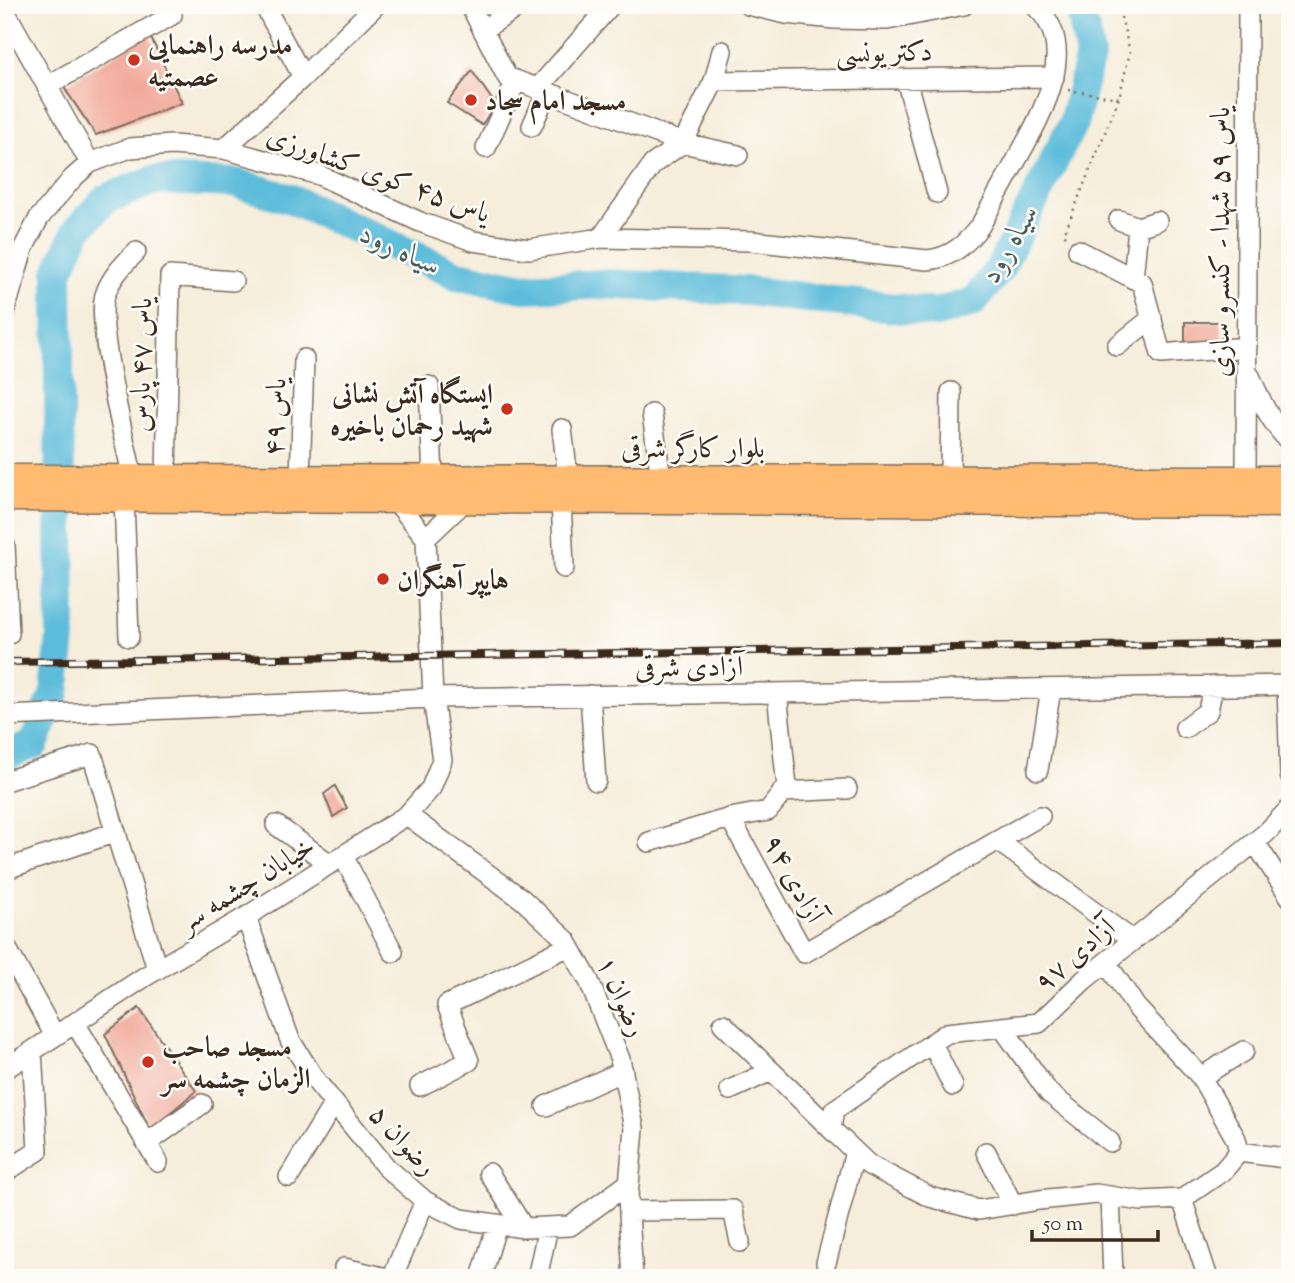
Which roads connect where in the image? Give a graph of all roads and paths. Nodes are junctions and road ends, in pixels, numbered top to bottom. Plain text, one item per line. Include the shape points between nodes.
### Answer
1 (264, 5) edge
2 (376, 5) edge
3 (470, 5) edge
4 (521, 5) edge
5 (611, 5) edge
6 (748, 5) edge
7 (964, 5) edge
8 (1034, 5) edge
9 (1118, 5) edge
10 (1248, 5) edge
11 (6, 13) edge
12 (172, 15) dead end
13 (484, 29) junction
14 (722, 51) dead end
15 (303, 77) junction
16 (906, 79) junction
17 (516, 80) junction
18 (714, 81) junction
19 (1052, 82) junction
20 (47, 86) junction
21 (543, 90) junction
22 (1119, 98) junction
23 (532, 126) dead end
24 (683, 143) junction
25 (486, 148) dead end
26 (224, 149) junction
27 (738, 155) dead end
28 (90, 163) junction
29 (937, 193) dead end
30 (1119, 220) dead end
31 (601, 238) junction
32 (1078, 250) joint
33 (136, 252) dead end
34 (12, 261) edge
35 (1133, 279) junction
36 (233, 281) dead end
37 (5, 311) edge
38 (1152, 318) junction
39 (1117, 346) dead end
40 (1247, 348) junction
41 (304, 359) dead end
42 (1247, 369) junction
43 (429, 386) dead end
44 (951, 392) dead end
45 (652, 414) dead end
46 (562, 429) dead end
47 (1290, 442) edge
48 (166, 478) junction
49 (300, 478) junction
50 (432, 478) junction
51 (661, 478) junction
52 (950, 479) junction
53 (1246, 479) junction
54 (1290, 479) edge
55 (11, 488) edge
56 (113, 488) junction
57 (564, 488) junction
58 (767, 490) junction
59 (394, 499) junction
60 (466, 500) junction
61 (1290, 504) edge
62 (426, 538) junction
63 (5, 545) edge
64 (564, 568) dead end
65 (9, 634) dead end
66 (129, 637) dead end
67 (1288, 685) edge
68 (1213, 686) junction
69 (1051, 689) junction
70 (777, 693) junction
71 (590, 695) junction
72 (433, 698) junction
73 (14, 716) edge
74 (1185, 728) dead end
75 (1038, 770) dead end
76 (1290, 775) edge
77 (5, 781) edge
78 (596, 781) dead end
79 (848, 789) dead end
80 (782, 792) junction
81 (1290, 808) edge
82 (407, 815) junction
83 (1040, 816) dead end
84 (730, 818) junction
85 (276, 825) dead end
86 (116, 832) junction
87 (998, 841) junction
88 (649, 842) dead end
89 (1255, 842) junction
90 (336, 860) junction
91 (9, 868) dead end
92 (1290, 897) edge
93 (246, 917) junction
94 (1132, 940) junction
95 (5, 945) edge
96 (569, 946) junction
97 (393, 952) dead end
98 (1106, 962) junction
99 (157, 969) junction
100 (75, 1023) junction
101 (723, 1024) dead end
102 (1002, 1027) junction
103 (55, 1036) junction
104 (932, 1043) junction
105 (32, 1051) junction
106 (1244, 1051) dead end
107 (5, 1069) edge
108 (622, 1071) junction
109 (771, 1071) junction
110 (1201, 1077) junction
111 (420, 1086) dead end
112 (953, 1086) dead end
113 (730, 1090) dead end
114 (334, 1103) junction
115 (202, 1104) dead end
116 (546, 1106) dead end
117 (833, 1120) junction
118 (1110, 1142) dead end
119 (147, 1143) junction
120 (855, 1152) junction
121 (986, 1152) dead end
122 (1239, 1152) junction
123 (158, 1161) dead end
124 (1290, 1164) edge
125 (5, 1172) edge
126 (489, 1173) dead end
127 (289, 1177) dead end
128 (629, 1183) junction
129 (1110, 1196) junction
130 (1182, 1199) junction
131 (425, 1202) junction
132 (1013, 1205) junction
133 (629, 1211) junction
134 (497, 1224) junction
135 (548, 1227) junction
136 (524, 1228) junction
137 (740, 1242) dead end
138 (826, 1263) dead end
139 (344, 1268) dead end
140 (1207, 1275) dead end
141 (1113, 1277) edge
142 (390, 1278) edge
143 (481, 1278) edge
144 (537, 1278) edge
145 (633, 1278) edge

1 - 15 street
2 - 15 street
3 - 13 street
4 - 13 street
5 - 21 street
6 - 7 street via 786,14 887,20
8 - 19 street via 1051,27 1056,52
9 - 22 path via 1130,51
10 - 40 street, یاس ۵۹ شهدا - کنسرو سازی
11 - 20 street
12 - 20 street
13 - 17 street via 507,77
14 - 18 street
15 - 26 street
16 - 18 street, دکتر یونسی
16 - 19 street, دکتر یونسی
16 - 29 street
17 - 21 street
17 - 25 street
18 - 24 street
19 - 22 path
19 - 31 street, یاس ۴۵ کوی کشاورزی via 1040,117 980,226 968,242 942,259 751,241
20 - 28 street
21 - 23 street
21 - 24 street
22 - 32 path via 1064,234
24 - 27 street
24 - 31 street via 653,164
26 - 28 street, یاس ۴۵ کوی کشاورزی via 130,148
26 - 31 street, یاس ۴۵ کوی کشاورزی via 320,175 420,222 473,241 529,249
28 - 34 street, یاس ۴۵ کوی کشاورزی via 57,194
30 - 35 street via 1148,224
32 - 35 street
33 - 56 street via 115,274 103,298
34 - 37 street, یاس ۴۵ کوی کشاورزی
35 - 38 street via 1142,283
36 - 48 street, یاس ۴۷ پارس via 170,275
38 - 39 street
38 - 40 street via 1161,354
40 - 42 street, یاس ۵۹ شهدا - کنسرو سازی
41 - 49 street, یاس ۴۹
42 - 47 street via 1262,403
42 - 53 street, یاس ۵۹ شهدا - کنسرو سازی
43 - 50 street
44 - 52 street
45 - 51 street
46 - 57 street
48 - 49 main road, بلوار کارگر شرقی
48 - 56 main road, بلوار کارگر شرقی
49 - 50 main road, بلوار کارگر شرقی
50 - 57 main road, بلوار کارگر شرقی
51 - 57 main road, بلوار کارگر شرقی
51 - 58 main road, بلوار کارگر شرقی
52 - 53 main road, بلوار کارگر شرقی
52 - 58 main road, بلوار کارگر شرقی
53 - 54 main road, بلوار کارگر شرقی
55 - 56 main road
56 - 59 main road, بلوار کارگر شرقی
56 - 66 street
57 - 58 main road, بلوار کارگر شرقی
57 - 60 main road, بلوار کارگر شرقی
57 - 64 street
58 - 61 main road, بلوار کارگر شرقی
59 - 60 main road, بلوار کارگر شرقی
59 - 62 street
60 - 62 street
62 - 72 street, خیابان چشمه سر
63 - 65 street
67 - 68 street, آزادی شرقی
67 - 76 street
68 - 69 street, آزادی شرقی
68 - 74 street via 1208,711
69 - 70 street, آزادی شرقی
69 - 75 street
70 - 71 street, آزادی شرقی
70 - 80 street via 787,787
71 - 72 street, آزادی شرقی
71 - 78 street
72 - 73 street, آزادی شرقی
72 - 82 street, خیابان چشمه سر via 442,760 431,788
77 - 86 street via 92,754
79 - 80 street, آزادی ۹۴
80 - 84 street via 768,811
81 - 89 street, آزادی ۹۷
82 - 90 street, خیابان چشمه سر
82 - 96 street, رضوان ۱ via 522,899
83 - 87 street, آزادی ۹۴
84 - 87 street, آزادی ۹۴ via 804,953
84 - 88 street, آزادی ۹۴
85 - 90 street
86 - 91 street
86 - 99 street
87 - 94 street
89 - 92 street
89 - 94 street, آزادی ۹۷
90 - 93 street, خیابان چشمه سر
90 - 97 street
93 - 99 street, خیابان چشمه سر
93 - 114 street, رضوان ۵ via 290,1040
94 - 98 street, آزادی ۹۷
95 - 103 street
96 - 108 street, رضوان ۱ via 589,981
96 - 111 street via 447,1005 469,1061
98 - 102 street, آزادی ۹۷ via 1039,1023
98 - 110 street via 1136,1007
99 - 100 street, خیابان چشمه سر
100 - 103 street, خیابان چشمه سر
100 - 119 street
101 - 109 street
102 - 104 street, آزادی ۹۷ via 947,1033
102 - 118 street via 1049,1093
103 - 105 street, خیابان چشمه سر
104 - 112 street
104 - 117 street, آزادی ۹۷
105 - 107 street, خیابان چشمه سر
105 - 125 street via 38,1151
106 - 110 street
108 - 116 street
108 - 128 street, رضوان ۱ via 634,1128
109 - 113 street
109 - 117 street
110 - 122 street
114 - 127 street
114 - 131 street, رضوان ۵ via 386,1167
115 - 119 street
117 - 120 street
119 - 123 street
120 - 132 street via 869,1165 930,1197 979,1210
120 - 138 street
121 - 132 street
122 - 124 street via 1284,1158
122 - 130 street via 1223,1171
126 - 136 street
128 - 133 street, رضوان ۱
128 - 135 street, رضوان ۵ via 570,1226
129 - 130 street
129 - 132 street
129 - 141 street
130 - 140 street
131 - 134 street, رضوان ۵ via 461,1219
131 - 142 street
133 - 137 street via 733,1210
133 - 145 street, رضوان ۱
134 - 136 street, رضوان ۵
134 - 143 street
135 - 136 street, رضوان ۵
135 - 144 street
139 - 142 street

